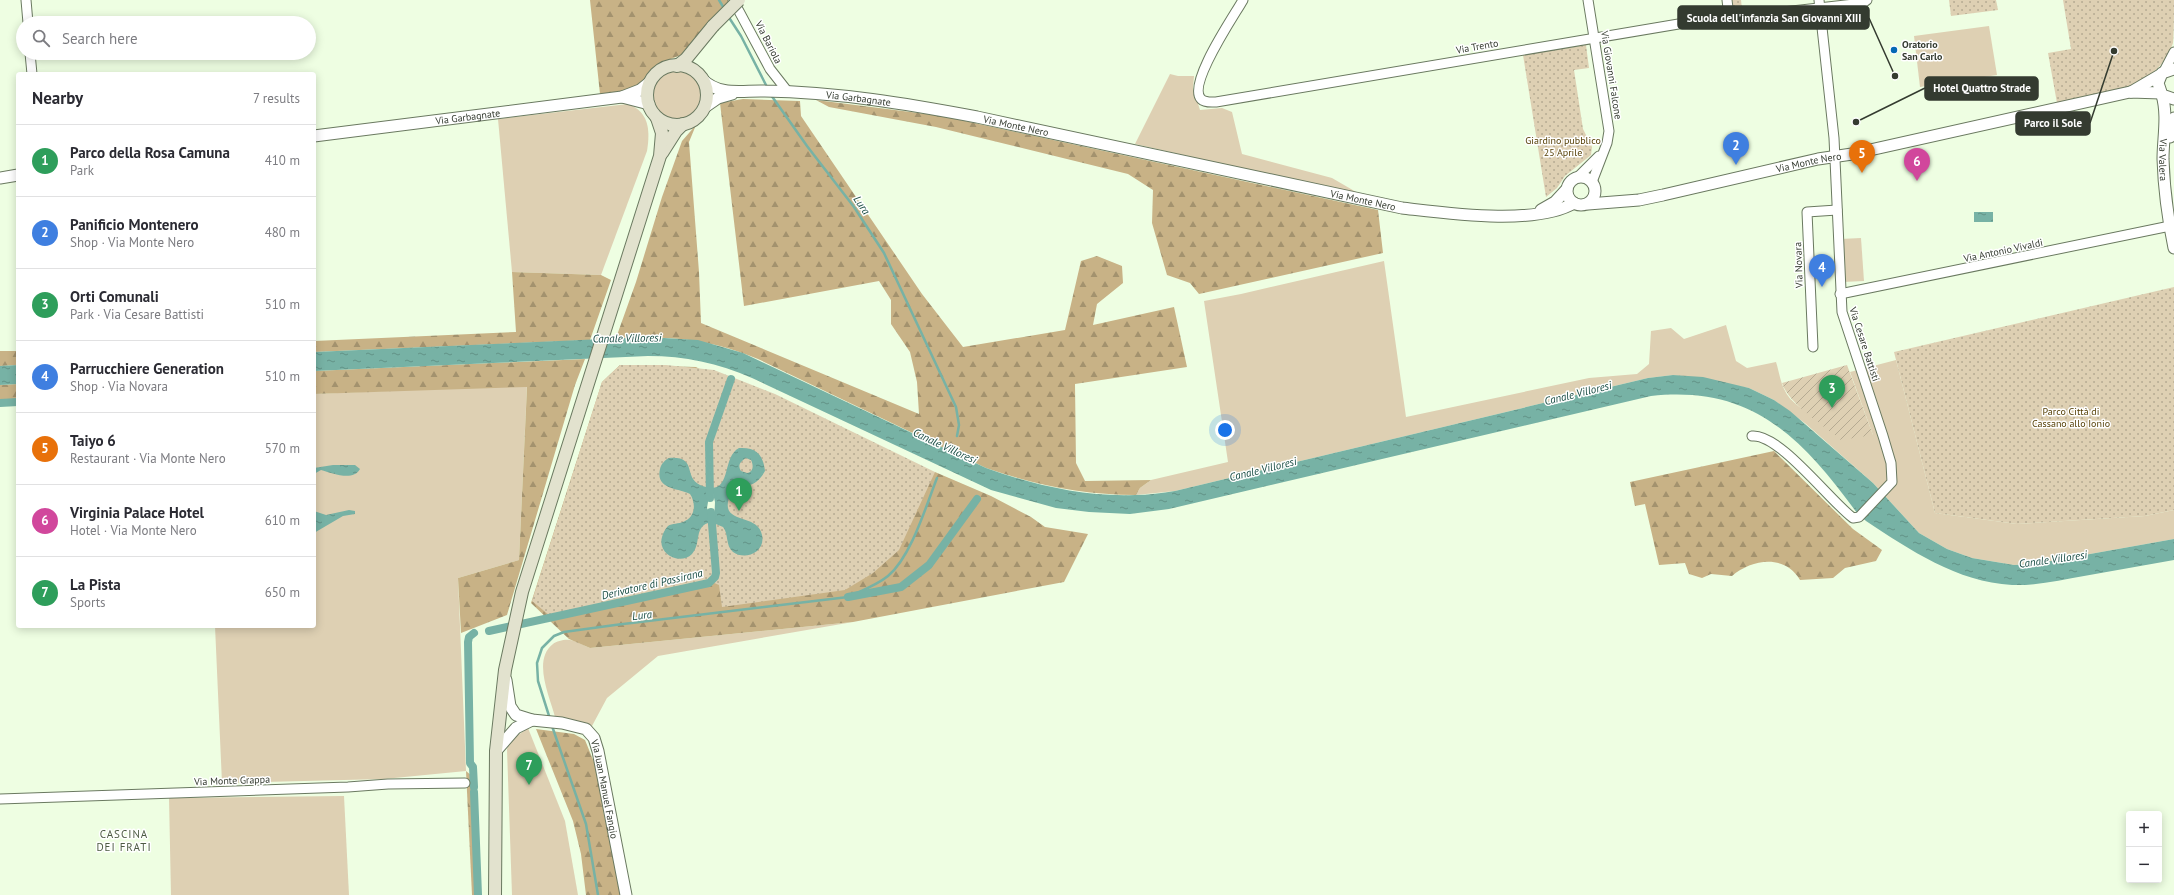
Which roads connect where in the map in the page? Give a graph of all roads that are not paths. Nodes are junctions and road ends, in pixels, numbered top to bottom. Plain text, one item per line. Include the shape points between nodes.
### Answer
1 (26, 0) edge
2 (733, 0) edge
3 (739, 0) edge
4 (1243, 0) edge
5 (1588, 0) edge
6 (1727, 0) edge
7 (1866, 0) edge
8 (1819, 4) edge
9 (1726, 14) junction
10 (27, 16) edge
11 (710, 30) junction
12 (1595, 37) junction
13 (2174, 52) edge
14 (31, 60) edge
15 (677, 66) junction
16 (32, 72) edge
17 (2166, 72) edge
18 (702, 79) junction
19 (650, 82) junction
20 (738, 92) junction
21 (788, 92) junction
22 (2130, 92) junction
23 (2162, 94) junction
24 (622, 97) junction
25 (2174, 99) edge
26 (649, 104) junction
27 (705, 107) junction
28 (978, 117) joint
29 (657, 118) junction
30 (2174, 118) edge
31 (683, 124) junction
32 (316, 136) edge
33 (1603, 152) junction
34 (660, 156) junction
35 (1834, 156) junction
36 (16, 175) edge
37 (1578, 177) junction
38 (0, 178) edge
39 (1594, 184) junction
40 (1567, 189) junction
41 (1627, 200) junction
42 (1574, 203) junction
43 (1588, 204) junction
44 (1837, 210) junction
45 (2174, 211) edge
46 (1533, 213) junction
47 (2170, 226) junction
48 (2174, 248) edge
49 (1840, 294) junction
50 (1813, 347) dead end
51 (1752, 436) dead end
52 (505, 670) junction
53 (532, 720) junction
54 (496, 750) junction
55 (465, 783) dead end
56 (0, 799) edge
57 (495, 895) edge
58 (627, 895) edge

1 - 10 street
2 - 21 street, Via Bariola via 770,69
3 - 11 main road, bridge
4 - 12 street, Via Trento via 1204,68 1198,92 1201,99 1206,102
5 - 12 street, Via Giovanni Falcone
6 - 9 street
7 - 8 street, Via Trento
8 - 9 street, Via Trento via 1738,16
8 - 35 street, Via Cesare Battisti
9 - 12 street, Via Trento
11 - 15 main road
11 - 18 main road via 698,56 697,64
12 - 33 street, Via Giovanni Falcone via 1609,131
13 - 17 street
14 - 16 street
15 - 18 main road via 692,69
15 - 19 main road via 662,70
17 - 22 street, Via Monte Nero
17 - 23 street, Via Valera via 2158,83
18 - 20 street, Via Garbagnate via 716,90
18 - 27 main road via 707,93
19 - 24 street, Via Garbagnate via 640,90
19 - 26 main road via 647,97
20 - 21 street, Via Garbagnate
20 - 27 street, Via Garbagnate via 718,98
21 - 28 street, Via Garbagnate via 876,100
22 - 23 street, Via Monte Nero
22 - 35 street, Via Monte Nero
23 - 25 street, Via Monte Nero
23 - 47 street, Via Valera via 2166,112 2164,171
24 - 26 street, Via Garbagnate
24 - 32 street, Via Garbagnate
26 - 29 main road
27 - 31 main road via 692,121
28 - 46 street, Via Monte Nero via 1402,208 1467,215
29 - 31 main road via 665,122
29 - 34 main road via 662,133
30 - 45 street, Via Valera via 2170,135 2170,154
31 - 34 main road
33 - 37 street, Via Giovanni Falcone
33 - 39 street, Via Giovanni Falcone
34 - 52 main road via 522,592
35 - 41 street, Via Monte Nero via 1716,184
35 - 44 street, Via Cesare Battisti
36 - 38 street
37 - 39 street via 1586,178
37 - 40 street
39 - 41 street, Via Monte Nero via 1604,194
39 - 43 street via 1594,196
40 - 42 street via 1568,197
40 - 46 street, Via Monte Nero via 1555,202
41 - 43 street, Via Monte Nero
42 - 43 street
42 - 46 street, Via Monte Nero via 1553,212
44 - 49 street, Via Cesare Battisti
44 - 50 street, Via Novara via 1807,212
47 - 48 street, Via Valera
47 - 49 street, Via Antonio Vivaldi
49 - 51 street, Via Cesare Battisti via 1844,319 1891,463 1893,478 1888,487 1860,517 1851,517 1816,481 1766,439
52 - 53 street, Via Juan Manuel Fangio via 510,706 516,715
52 - 54 main road
53 - 54 street via 516,728
53 - 58 street, Via Juan Manuel Fangio via 586,728 594,738
54 - 57 main road
55 - 56 street, Via Monte Grappa

